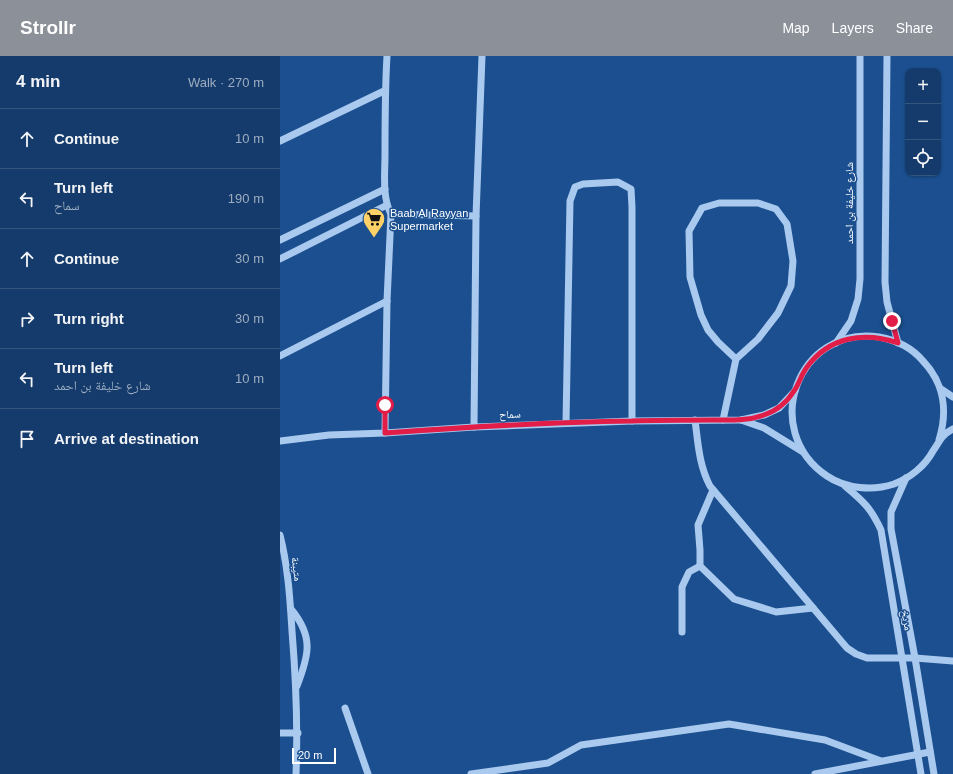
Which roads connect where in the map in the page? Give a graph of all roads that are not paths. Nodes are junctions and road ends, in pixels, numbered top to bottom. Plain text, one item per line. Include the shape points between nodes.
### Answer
1 (387, 56) edge
2 (482, 56) edge
3 (860, 56) edge
4 (887, 56) edge
5 (384, 91) junction
6 (280, 141) edge
7 (385, 189) junction
8 (387, 205) junction
9 (392, 214) junction
10 (476, 216) junction
11 (280, 240) edge
12 (280, 259) edge
13 (387, 301) junction
14 (836, 343) junction
15 (898, 343) junction
16 (280, 356) edge
17 (736, 358) junction
18 (941, 389) junction
19 (795, 391) junction
20 (953, 397) edge
21 (695, 420) junction
22 (723, 420) junction
23 (741, 420) junction
24 (632, 421) junction
25 (566, 423) junction
26 (474, 426) junction
27 (953, 429) edge
28 (385, 433) junction
29 (939, 440) junction
30 (280, 441) edge
31 (803, 453) junction
32 (906, 478) junction
33 (843, 484) junction
34 (713, 490) junction
35 (280, 535) edge
36 (700, 566) junction
37 (813, 608) junction
38 (291, 609) junction
39 (682, 632) dead end
40 (902, 658) junction
41 (915, 658) junction
42 (953, 661) edge
43 (296, 688) junction
44 (345, 708) dead end
45 (280, 733) edge
46 (298, 733) junction
47 (930, 752) junction
48 (918, 754) junction
49 (881, 761) junction
50 (843, 771) edge
51 (296, 774) edge
52 (368, 774) edge
53 (471, 774) edge
54 (815, 774) edge
55 (921, 774) edge
56 (934, 774) edge

1 - 5 street
2 - 10 street
3 - 14 street, شارع خليفة بن احمد via 860,279 858,299 851,321
4 - 15 street via 885,282 887,302
5 - 6 street
5 - 7 street
7 - 8 street
7 - 11 street
8 - 9 street
8 - 12 street
9 - 10 street
9 - 13 street
10 - 26 street
13 - 16 street
13 - 28 street
14 - 15 street via 848,339 874,337
14 - 19 street via 815,358 803,373
15 - 18 street via 910,349 924,362 936,377
17 - 17 street via 758,339 778,313 790,286 793,261 787,224 776,209 758,203 719,203 702,208 689,231 690,277 701,315 708,330
17 - 22 street
18 - 20 street
18 - 29 street via 944,415
19 - 23 street, سماح via 779,408 764,415
19 - 31 street via 792,403 793,422
21 - 22 street, سماح
21 - 24 street, سماح
21 - 34 street via 702,469
22 - 23 street, سماح
23 - 31 street, سماح via 764,428
24 - 25 street, سماح
24 - 25 street via 632,207 630,189 618,182 583,184 575,187 570,201
25 - 26 street, سماح
26 - 28 street, سماح
27 - 29 street
28 - 30 street, سماح via 329,435
29 - 32 street via 926,462
31 - 33 street via 821,472
32 - 33 street via 894,484 869,488
32 - 41 street, مريخ via 891,512 891,529
33 - 40 street, مريخ via 864,503 881,530
34 - 36 street via 698,525
34 - 37 street
35 - 38 street, متيبنة
36 - 37 street via 734,599 776,612
36 - 39 street via 689,572 682,587
37 - 40 street via 856,654 867,658
38 - 43 street, متيبنة
38 - 43 street via 302,626 307,646 305,666
40 - 41 street
40 - 48 street, مريخ
41 - 42 street
41 - 47 street, مريخ
43 - 46 street, متيبنة
44 - 52 street
45 - 46 street
46 - 51 street, متيبنة
47 - 48 street
47 - 56 street, مريخ
48 - 49 street
48 - 55 street, مريخ
49 - 50 street
49 - 53 street via 825,740 729,724 581,745 548,763
50 - 54 street

